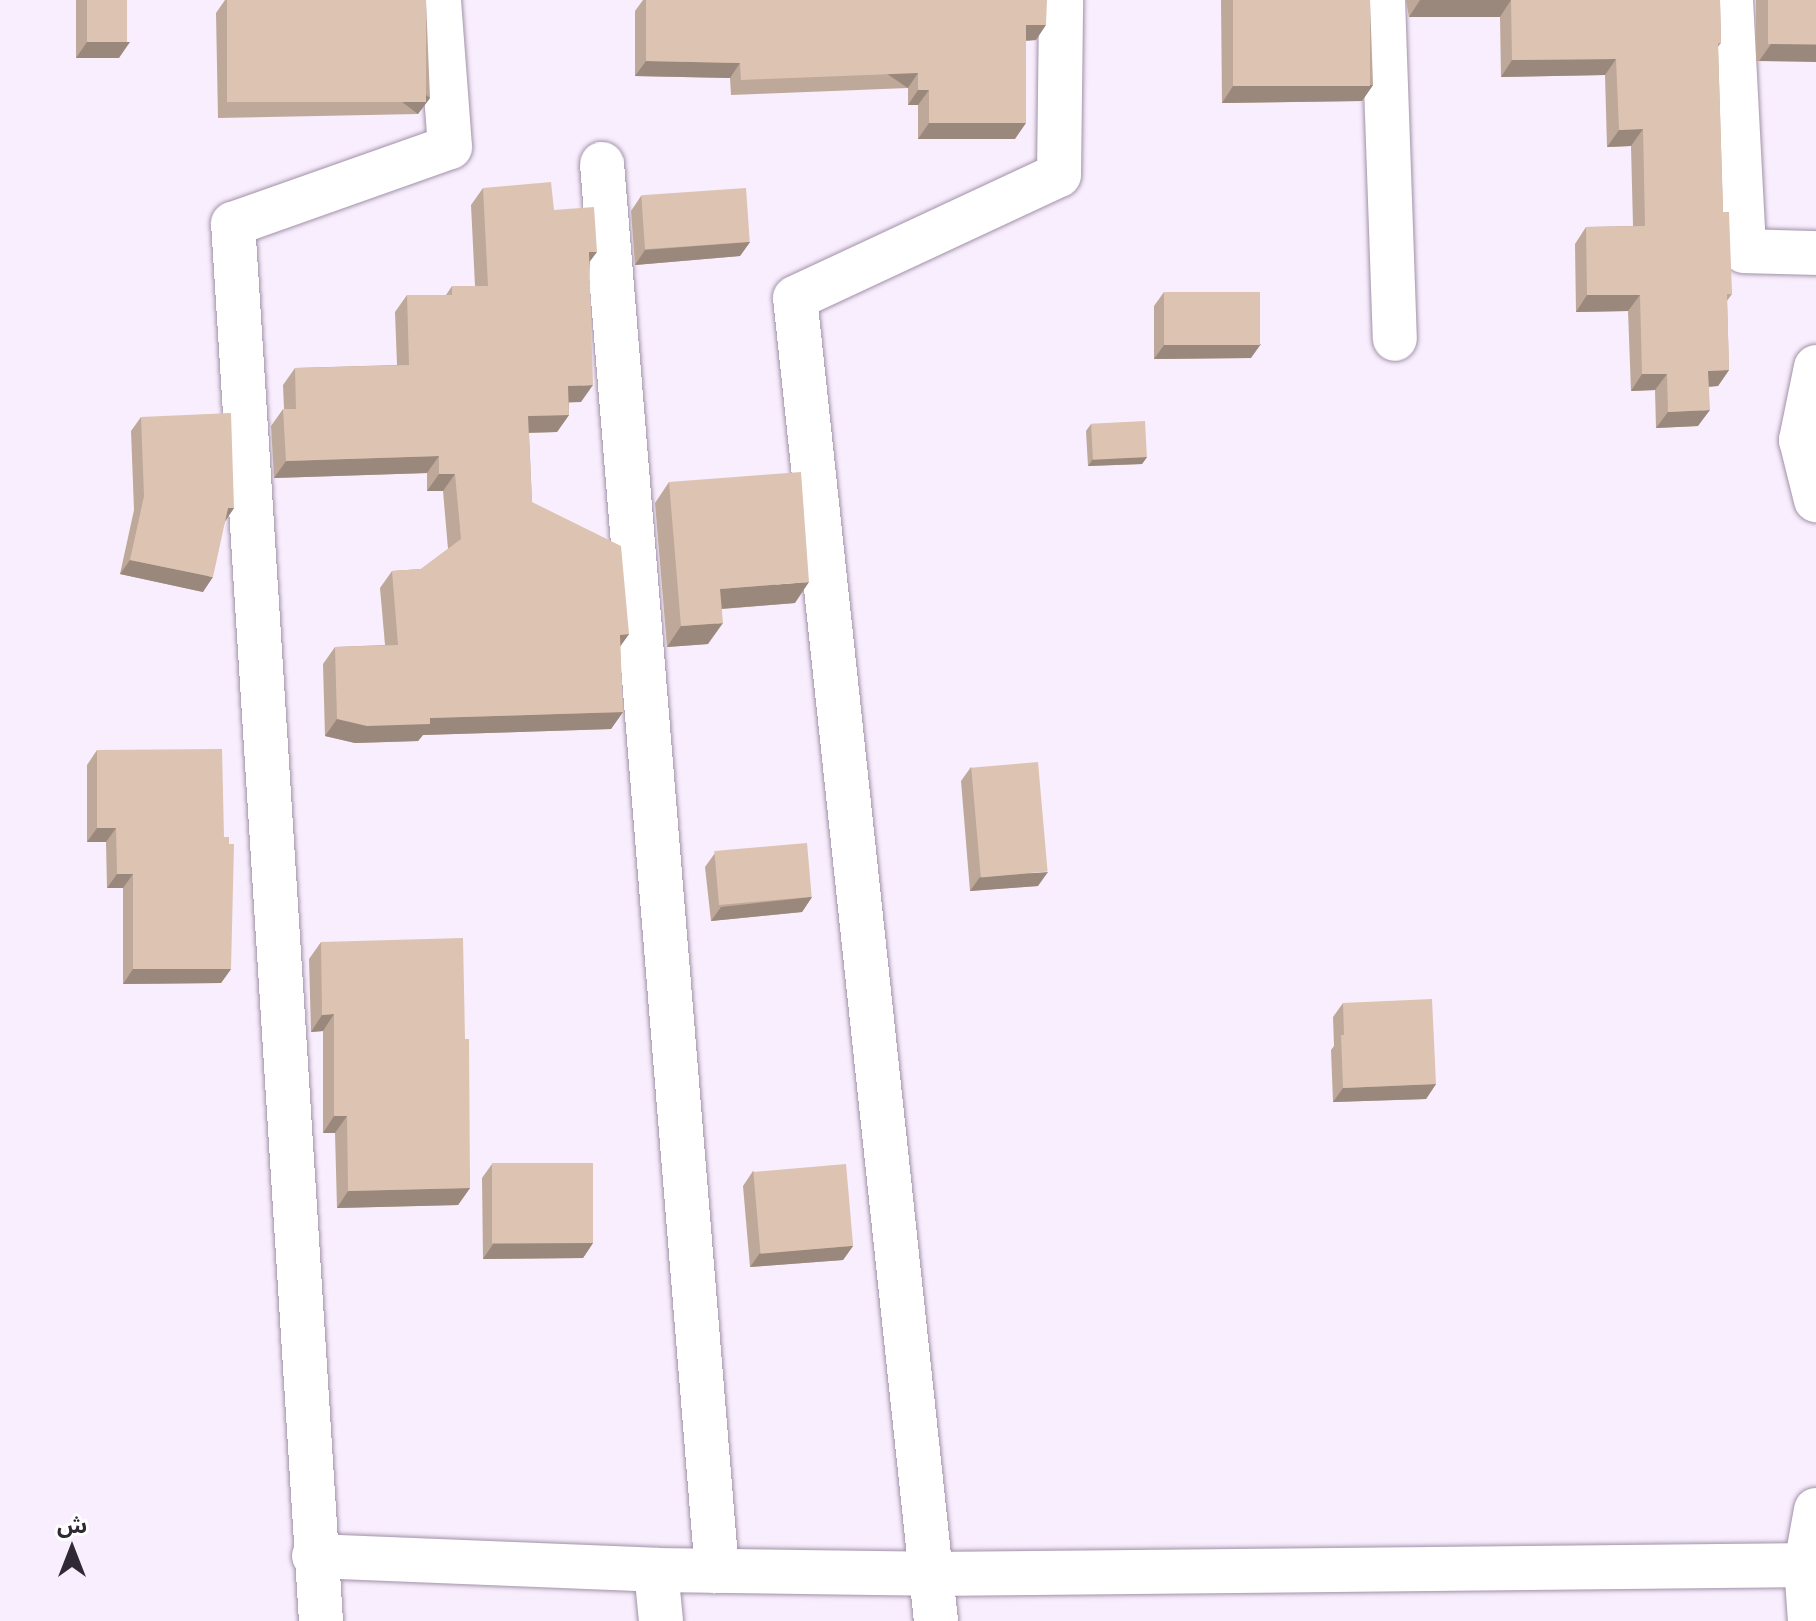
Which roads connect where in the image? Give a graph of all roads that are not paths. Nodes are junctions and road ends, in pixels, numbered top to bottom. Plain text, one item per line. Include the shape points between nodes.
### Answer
1 (439, 0) edge
2 (1061, 0) edge
3 (1383, 0) edge
4 (1731, 0) edge
5 (602, 164) dead end
6 (1816, 253) edge
7 (1395, 339) dead end
8 (1816, 367) edge
9 (1816, 500) edge
10 (1816, 1510) edge
11 (314, 1556) junction
12 (1811, 1565) edge
13 (656, 1570) junction
14 (717, 1571) junction
15 (931, 1574) junction
16 (321, 1621) edge
17 (661, 1621) edge
18 (936, 1621) edge
19 (1810, 1621) edge

1 - 11 street via 450,147 233,224
2 - 15 street via 1059,175 795,298
3 - 7 street
4 - 6 street via 1744,251
5 - 14 street
8 - 9 street via 1801,440
10 - 12 street
11 - 13 street
11 - 16 street
12 - 15 street
12 - 19 street
13 - 14 street
13 - 17 street
14 - 15 street
15 - 18 street

